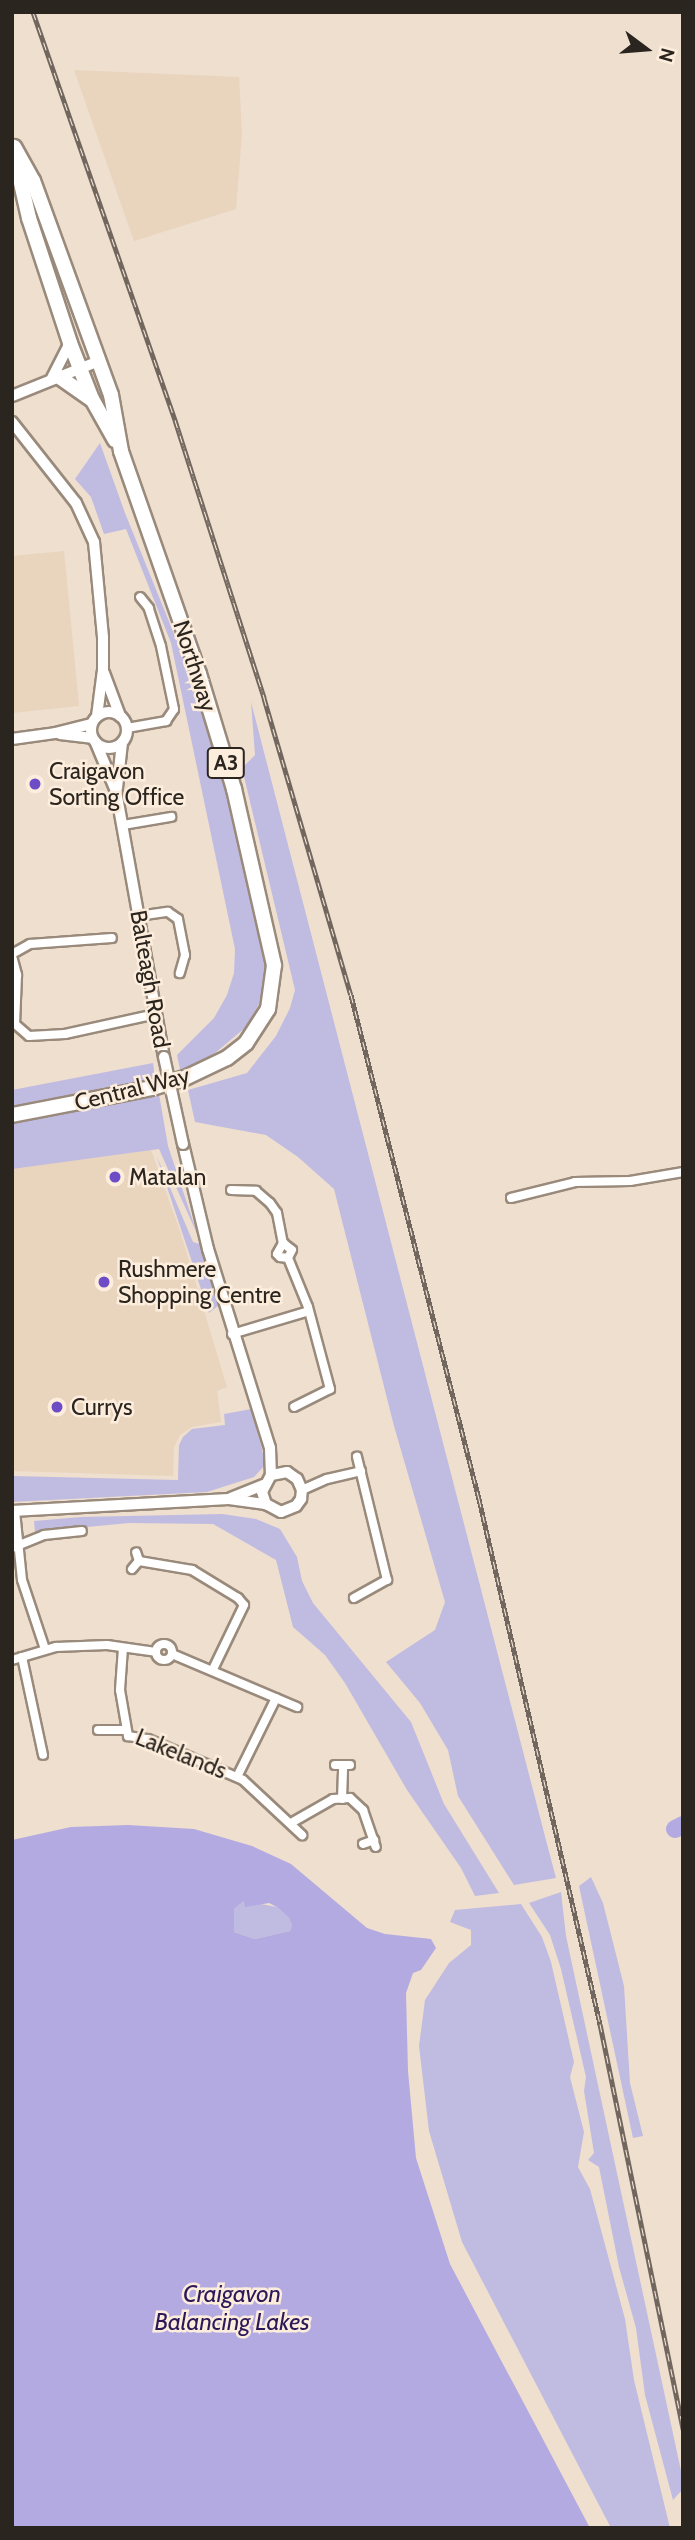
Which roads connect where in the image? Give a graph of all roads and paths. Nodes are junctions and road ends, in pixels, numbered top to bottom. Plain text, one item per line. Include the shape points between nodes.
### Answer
1 (13, 144) edge
2 (70, 342) junction
3 (90, 364) junction
4 (55, 377) junction
5 (12, 396) edge
6 (92, 400) junction
7 (12, 422) edge
8 (121, 451) junction
9 (140, 597) dead end
10 (103, 670) junction
11 (120, 716) junction
12 (94, 720) junction
13 (127, 728) junction
14 (55, 733) junction
15 (12, 739) edge
16 (94, 740) junction
17 (122, 743) junction
18 (116, 790) junction
19 (171, 817) dead end
20 (123, 825) junction
21 (138, 916) junction
22 (112, 938) dead end
23 (12, 955) edge
24 (180, 973) dead end
25 (268, 1009) joint
26 (156, 1014) junction
27 (12, 1115) edge
28 (683, 1172) edge
29 (231, 1190) dead end
30 (511, 1198) dead end
31 (309, 1311) junction
32 (232, 1334) junction
33 (294, 1407) dead end
34 (270, 1448) junction
35 (357, 1457) dead end
36 (361, 1471) junction
37 (287, 1472) junction
38 (271, 1475) junction
39 (264, 1485) junction
40 (302, 1490) junction
41 (229, 1499) junction
42 (266, 1504) junction
43 (14, 1511) edge
44 (82, 1531) dead end
45 (15, 1547) edge
46 (132, 1569) dead end
47 (354, 1598) dead end
48 (123, 1648) junction
49 (46, 1650) junction
50 (22, 1657) junction
51 (12, 1660) edge
52 (213, 1669) junction
53 (276, 1698) junction
54 (297, 1707) dead end
55 (98, 1730) dead end
56 (126, 1730) junction
57 (43, 1755) dead end
58 (343, 1765) dead end
59 (237, 1777) junction
60 (342, 1798) junction
61 (291, 1823) junction
62 (302, 1835) dead end
63 (363, 1844) dead end

1 - 2 highway, Northway / A3 via 29,218
1 - 3 highway, Northway / A3 via 33,181
2 - 3 highway, Northway / A3
2 - 4 street
3 - 4 street
3 - 6 highway, Northway / A3
3 - 8 highway, Northway / A3 via 111,396
4 - 5 street
4 - 6 highway
6 - 8 highway, Northway / A3
7 - 10 street via 76,503 89,528 102,609
8 - 25 highway, Northway / A3 via 234,789 274,965
9 - 13 street via 149,608 161,646 174,709 166,721
10 - 11 street
10 - 12 street
11 - 12 street via 108,712
11 - 13 street
12 - 14 street
12 - 16 street
13 - 17 street
14 - 15 street
14 - 16 street
16 - 17 street via 106,748
16 - 18 street, Balteagh Road
17 - 18 street, Balteagh Road
18 - 20 street, Balteagh Road
19 - 20 street
20 - 21 street, Balteagh Road
21 - 24 street via 162,912 178,919 185,954
21 - 26 street, Balteagh Road
22 - 23 street via 30,944
23 - 26 street via 17,975 15,1024 29,1036 65,1034
25 - 27 highway, Central Way / A3 via 246,1043 185,1079 116,1097
26 - 32 street, Balteagh Road, bridge via 183,1144
28 - 30 street via 630,1181 575,1182
29 - 31 street via 256,1191 277,1213 282,1243 277,1254 288,1258
31 - 32 street
31 - 33 street via 330,1389
32 - 34 street, Balteagh Road
34 - 37 street, Balteagh Road
34 - 38 street, Balteagh Road
35 - 36 street
36 - 40 street
36 - 47 street via 387,1580
37 - 38 street
37 - 40 street via 298,1479
38 - 39 street
39 - 41 street
39 - 42 street
40 - 42 street via 301,1499 289,1511
41 - 42 street
41 - 43 street
43 - 45 street
44 - 45 street via 44,1535
45 - 49 street
46 - 52 street via 138,1556 192,1570 244,1605
48 - 49 street
48 - 52 street via 156,1652 162,1660 172,1654
48 - 56 street, Lakelands via 120,1690
49 - 50 street
50 - 51 street
50 - 57 street
52 - 53 street
53 - 54 street
53 - 59 street, Lakelands
55 - 56 street, Lakelands
56 - 59 street, Lakelands via 128,1736 148,1739
58 - 60 street
59 - 61 street, Lakelands
60 - 61 street
60 - 63 street via 350,1798 363,1810 375,1844
61 - 62 street, Lakelands

